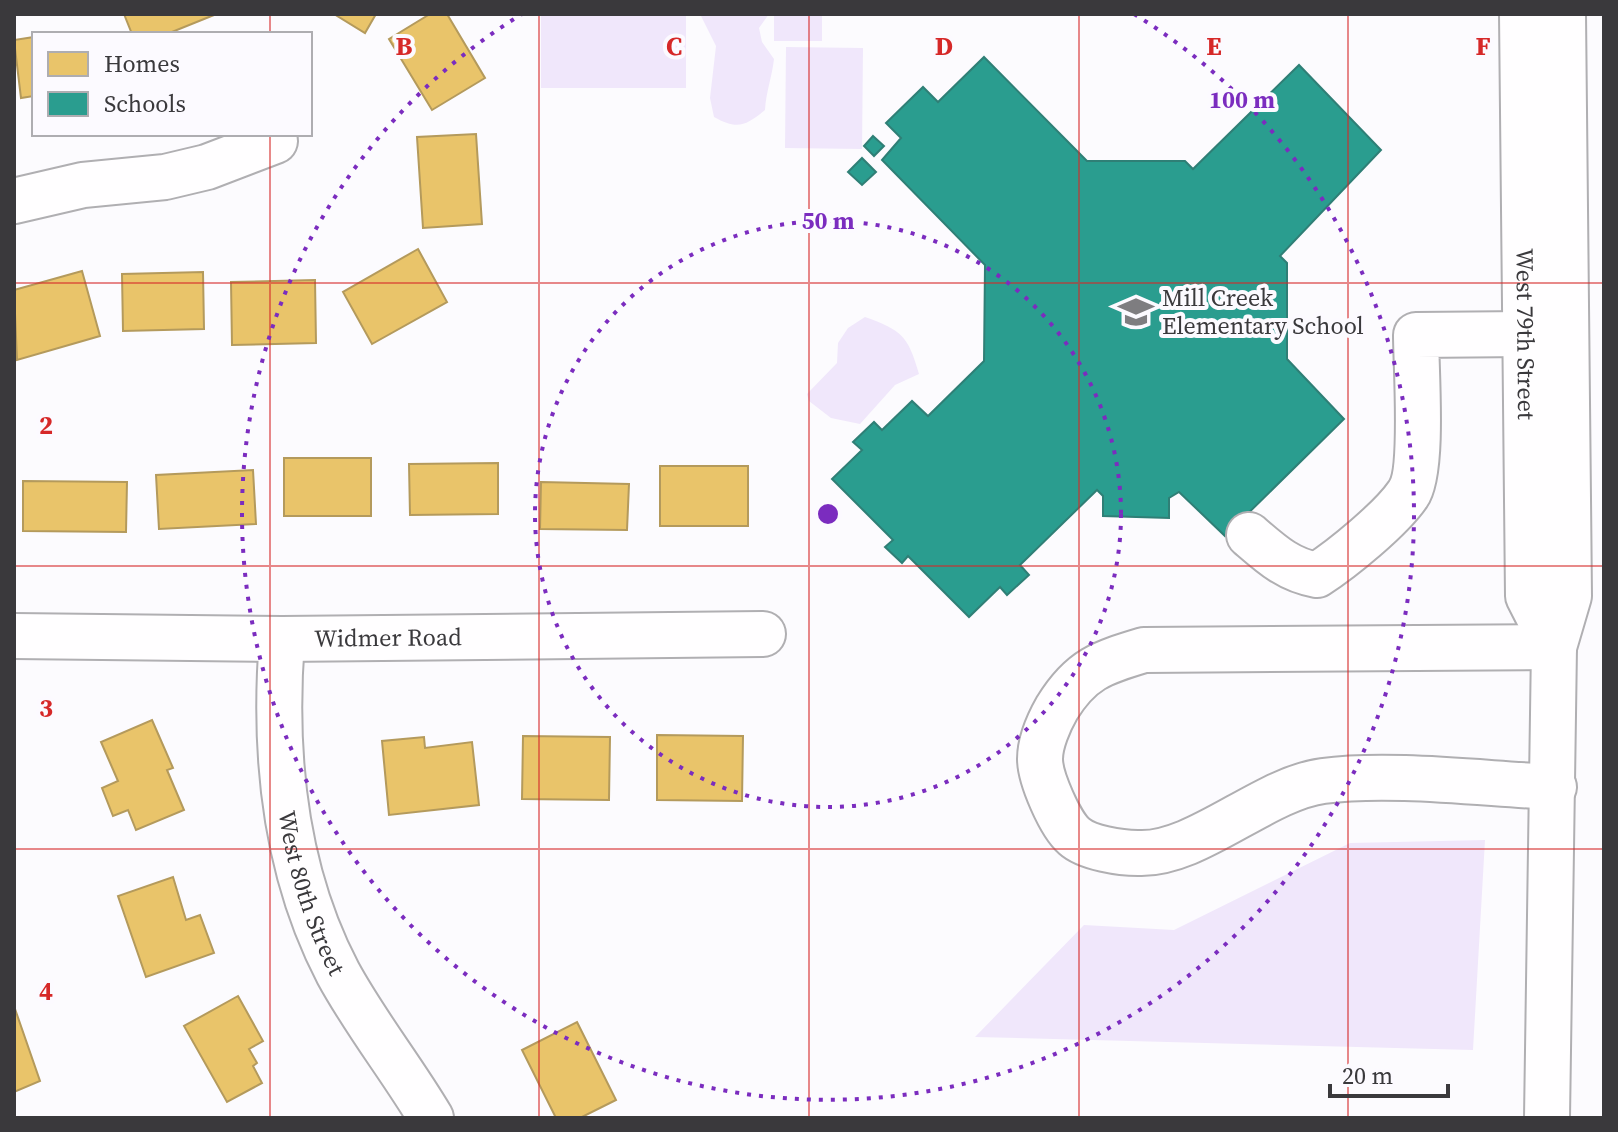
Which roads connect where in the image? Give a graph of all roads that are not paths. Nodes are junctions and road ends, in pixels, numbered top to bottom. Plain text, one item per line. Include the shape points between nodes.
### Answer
1 (1522, 14) edge
2 (1563, 14) edge
3 (275, 141) dead end
4 (14, 201) edge
5 (1526, 334) junction
6 (1249, 535) dead end
7 (763, 634) dead end
8 (14, 636) edge
9 (282, 639) junction
10 (1554, 647) junction
11 (1554, 787) junction
12 (431, 1118) edge
13 (1547, 1118) edge

1 - 5 street, West 79th Street
2 - 10 street, West 79th Street via 1569,596
3 - 4 street via 165,177 83,185
5 - 6 street via 1416,335 1416,464 1410,493 1340,561 1317,575 1302,573 1286,567
5 - 10 street, West 79th Street via 1528,596
7 - 9 street, Widmer Road
8 - 9 street, Widmer Road
9 - 12 street, West 80th Street via 280,767 293,851 310,909 340,977
10 - 11 street, West 79th Street
10 - 11 street via 1144,650 1103,662 1074,681 1049,720 1040,760 1051,801 1074,837 1140,854 1169,849 1291,790 1322,781
11 - 13 street, West 79th Street

